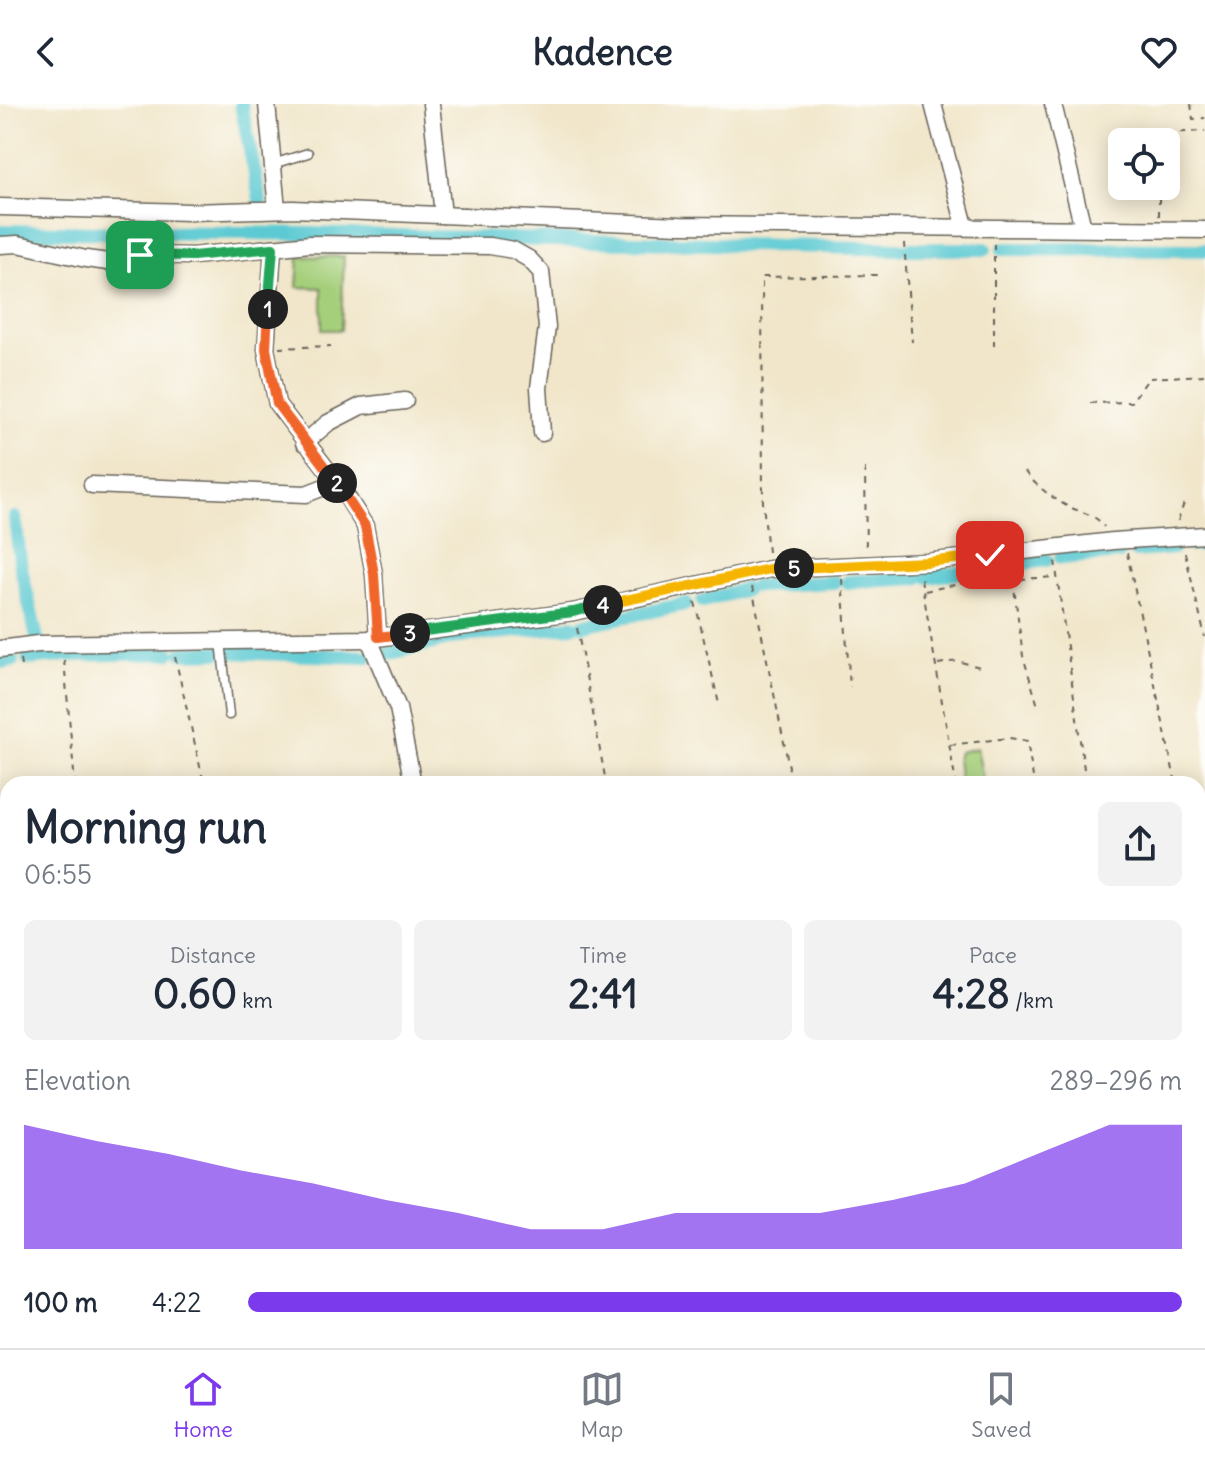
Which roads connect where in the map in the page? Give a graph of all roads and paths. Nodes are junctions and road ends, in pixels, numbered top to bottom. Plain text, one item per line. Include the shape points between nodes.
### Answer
1 (267, 104) edge
2 (431, 104) edge
3 (933, 104) edge
4 (1053, 104) edge
5 (1191, 104) edge
6 (1205, 118) edge
7 (1205, 131) edge
8 (1180, 132) edge
9 (308, 153) dead end
10 (273, 164) junction
11 (1159, 200) edge
12 (0, 207) edge
13 (277, 209) junction
14 (443, 215) junction
15 (903, 226) junction
16 (965, 226) junction
17 (994, 226) junction
18 (1083, 228) junction
19 (1160, 230) junction
20 (1205, 230) edge
21 (0, 245) edge
22 (273, 248) junction
23 (877, 275) dead end
24 (912, 342) dead end
25 (331, 346) dead end
26 (994, 346) dead end
27 (266, 349) junction
28 (1205, 375) edge
29 (405, 401) dead end
30 (1090, 403) dead end
31 (542, 433) dead end
32 (304, 443) junction
33 (865, 468) dead end
34 (1025, 472) dead end
35 (337, 482) junction
36 (92, 485) dead end
37 (1184, 503) dead end
38 (1205, 535) edge
39 (1176, 537) junction
40 (1119, 541) junction
41 (1054, 548) junction
42 (918, 562) junction
43 (866, 565) junction
44 (841, 566) junction
45 (770, 569) junction
46 (749, 574) junction
47 (1056, 577) junction
48 (1013, 579) junction
49 (691, 586) junction
50 (924, 592) junction
51 (573, 612) junction
52 (1205, 637) edge
53 (374, 638) junction
54 (221, 640) junction
55 (174, 641) junction
56 (62, 643) junction
57 (0, 649) edge
58 (937, 665) junction
59 (980, 667) dead end
60 (850, 687) dead end
61 (719, 704) dead end
62 (1038, 706) dead end
63 (229, 715) dead end
64 (950, 745) junction
65 (1084, 769) dead end
66 (74, 776) edge
67 (202, 776) edge
68 (411, 776) edge
69 (605, 776) edge
70 (786, 776) edge
71 (955, 776) edge
72 (1033, 776) edge
73 (1174, 776) edge

1 - 10 street
2 - 14 street
3 - 16 street
4 - 18 street
5 - 6 path via 1193,119
7 - 8 path
9 - 10 lane
10 - 13 street
11 - 19 path
12 - 13 street
13 - 14 street
14 - 15 street via 680,225
15 - 16 street
15 - 24 path
16 - 17 street
17 - 18 street
17 - 26 path
18 - 19 street
19 - 20 street
21 - 22 street via 123,264 140,255
22 - 27 street
22 - 31 street via 490,246 529,259 541,272 547,327 539,388
23 - 45 path via 762,277 763,503
25 - 27 path
27 - 32 street via 277,404
28 - 30 path via 1149,378 1131,402
29 - 32 street via 361,406
32 - 35 street
33 - 43 path
34 - 40 path via 1051,496 1100,520
35 - 36 street via 306,494
35 - 53 street via 365,526 374,574
37 - 39 path
38 - 39 street
39 - 40 street
39 - 52 path
40 - 41 street
40 - 73 path
41 - 42 street
41 - 47 path
42 - 43 street
42 - 50 path
43 - 44 street
44 - 45 street
44 - 60 path
45 - 46 street
46 - 49 street
46 - 70 path via 789,767
47 - 48 path
47 - 65 path
48 - 50 path
48 - 62 path via 1023,656
49 - 51 street
49 - 61 path
50 - 58 path
51 - 53 street
51 - 69 path
53 - 54 street
53 - 68 street via 398,708
54 - 55 street
54 - 63 lane
55 - 56 street
55 - 67 path
56 - 57 street
56 - 66 path
58 - 59 path via 957,661
58 - 64 path
64 - 71 path
64 - 72 path via 1027,741

